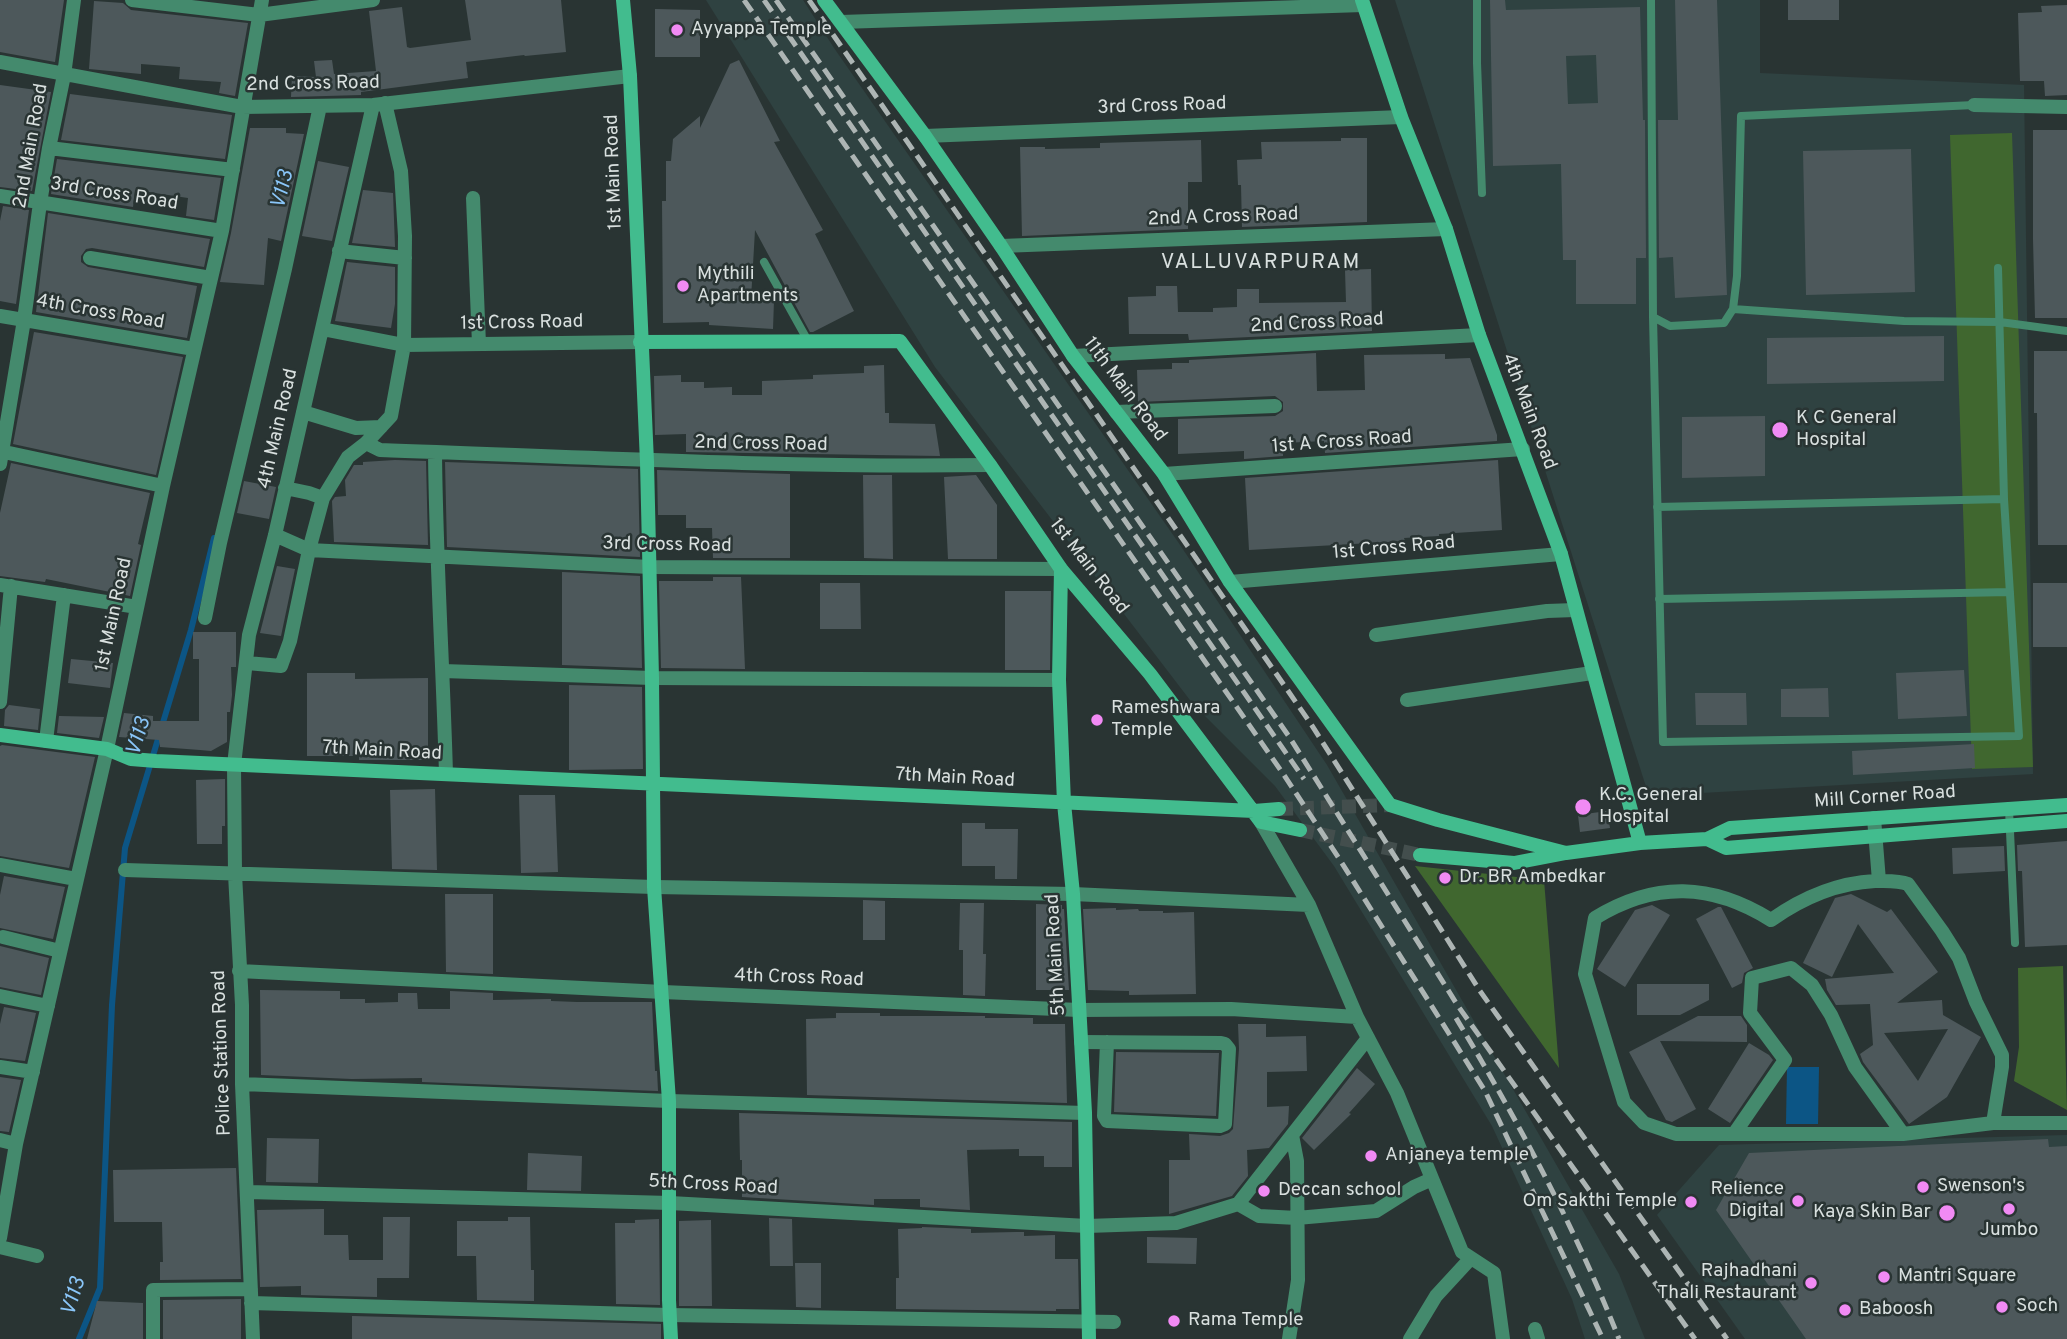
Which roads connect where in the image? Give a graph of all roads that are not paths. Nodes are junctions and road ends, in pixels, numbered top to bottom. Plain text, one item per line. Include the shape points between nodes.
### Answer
1 (74, 0) edge
2 (132, 0) edge
3 (373, 0) edge
4 (624, 0) edge
5 (824, 0) edge
6 (1477, 0) edge
7 (1651, 0) edge
8 (1362, 3) edge
9 (260, 8) edge
10 (841, 22) junction
11 (0, 62) edge
12 (64, 75) junction
13 (630, 76) junction
14 (379, 104) junction
15 (1974, 105) joint
16 (320, 106) junction
17 (242, 107) junction
18 (2067, 107) edge
19 (1401, 117) junction
20 (925, 136) junction
21 (49, 148) junction
22 (233, 170) junction
23 (1482, 193) dead end
24 (0, 196) edge
25 (472, 198) dead end
26 (40, 204) junction
27 (1446, 229) junction
28 (222, 231) junction
29 (1001, 246) junction
30 (339, 251) junction
31 (90, 258) dead end
32 (405, 258) junction
33 (764, 262) dead end
34 (1998, 268) dead end
35 (211, 278) junction
36 (1733, 309) junction
37 (0, 316) edge
38 (1653, 317) junction
39 (24, 320) junction
40 (2000, 323) junction
41 (322, 329) junction
42 (2067, 331) edge
43 (1479, 335) junction
44 (808, 341) junction
45 (640, 342) junction
46 (479, 344) junction
47 (404, 345) junction
48 (194, 349) junction
49 (1073, 356) junction
50 (1275, 406) dead end
51 (303, 412) junction
52 (1116, 412) junction
53 (381, 427) junction
54 (366, 443) junction
55 (1522, 449) junction
56 (435, 452) junction
57 (1, 455) edge
58 (647, 462) junction
59 (990, 465) junction
60 (1164, 474) junction
61 (163, 486) junction
62 (285, 488) junction
63 (323, 498) junction
64 (2004, 499) junction
65 (1657, 507) junction
66 (275, 536) junction
67 (310, 550) junction
68 (1561, 554) junction
69 (436, 556) junction
70 (650, 567) junction
71 (1061, 569) junction
72 (1230, 582) junction
73 (5, 585) edge
74 (2010, 592) junction
75 (64, 595) junction
76 (1659, 599) junction
77 (136, 607) junction
78 (1575, 610) junction
79 (205, 618) dead end
80 (1377, 635) dead end
81 (247, 663) junction
82 (443, 671) junction
83 (1592, 673) junction
84 (652, 678) junction
85 (1059, 680) junction
86 (1407, 701) dead end
87 (0, 702) edge
88 (0, 735) edge
89 (47, 741) junction
90 (107, 749) junction
91 (234, 765) junction
92 (446, 774) junction
93 (654, 783) junction
94 (1064, 803) junction
95 (1390, 805) joint
96 (2067, 805) edge
97 (1279, 809) tunnel mouth
98 (2009, 809) junction
99 (1258, 817) junction
100 (1874, 818) junction
101 (2067, 821) edge
102 (2009, 825) junction
103 (1300, 830) tunnel mouth
104 (1876, 836) junction
105 (1707, 839) junction
106 (1640, 843) junction
107 (1566, 853) junction
108 (1420, 855) tunnel mouth
109 (0, 865) edge
110 (125, 870) dead end
111 (235, 874) junction
112 (76, 879) junction
113 (1879, 881) junction
114 (654, 887) junction
115 (1073, 894) junction
116 (1309, 905) junction
117 (3, 937) dead end
118 (2015, 943) dead end
119 (60, 951) junction
120 (239, 971) junction
121 (663, 992) junction
122 (0, 996) edge
123 (48, 1006) junction
124 (1079, 1010) junction
125 (1357, 1017) junction
126 (1368, 1038) junction
127 (1081, 1042) junction
128 (1107, 1042) junction
129 (0, 1067) edge
130 (33, 1072) junction
131 (242, 1084) junction
132 (669, 1101) junction
133 (1085, 1113) junction
134 (1993, 1123) junction
135 (2067, 1123) edge
136 (1734, 1134) junction
137 (1903, 1134) junction
138 (1292, 1135) junction
139 (0, 1140) edge
140 (16, 1144) junction
141 (1433, 1179) junction
142 (248, 1192) junction
143 (670, 1203) junction
144 (1238, 1204) junction
145 (1297, 1218) junction
146 (1087, 1226) junction
147 (0, 1238) edge
148 (0, 1247) edge
149 (37, 1256) dead end
150 (1471, 1258) junction
151 (251, 1296) junction
152 (669, 1315) junction
153 (1114, 1322) dead end
154 (1089, 1323) junction
155 (153, 1339) edge
156 (253, 1339) edge
157 (671, 1339) edge
158 (1089, 1339) edge
159 (1289, 1339) edge
160 (1410, 1339) edge
161 (1503, 1339) edge

1 - 12 street, 2nd Main Road
2 - 9 street
3 - 9 street
4 - 13 main road, 1st Main Road
5 - 10 main road, 11th Main Road
6 - 23 lane
7 - 38 lane
8 - 10 street
8 - 19 main road, 4th Main Road
9 - 17 street, 1st Main Road
10 - 20 main road, 11th Main Road
11 - 12 street, 2nd Cross Road
12 - 17 street, 2nd Cross Road
12 - 21 street, 2nd Main Road
13 - 14 street, 2nd Cross Road
13 - 45 main road, 1st Main Road
14 - 16 street, 2nd Cross Road
14 - 30 street, 4th Main Road
14 - 32 street via 401,171
15 - 18 street
15 - 36 lane via 1741,116
16 - 17 street, 2nd Cross Road
16 - 79 street
17 - 22 street, 1st Main Road
19 - 20 street, 3rd Cross Road
19 - 27 main road, 4th Main Road
20 - 29 main road, 11th Main Road
21 - 22 street
21 - 26 street, 2nd Main Road
22 - 28 street, 1st Main Road
24 - 26 street, 3rd Cross Road
25 - 46 street
26 - 28 street, 3rd Cross Road
26 - 39 street, 2nd Main Road
27 - 29 street, 2nd A Cross Road
27 - 43 main road, 4th Main Road
28 - 35 street, 1st Main Road
29 - 49 main road, 11th Main Road
30 - 32 street
30 - 41 street, 4th Main Road
31 - 35 street
32 - 47 street
33 - 44 lane
34 - 40 lane
35 - 48 street, 1st Main Road
36 - 38 lane via 1724,323 1707,325 1670,326
36 - 40 lane
37 - 39 street, 4th Cross Road
38 - 65 lane
39 - 48 street, 4th Cross Road
39 - 57 street, 2nd Main Road
40 - 42 lane
40 - 64 lane
41 - 47 street, 1st Cross Road
41 - 51 street, 4th Main Road
43 - 49 street, 2nd Cross Road
43 - 55 main road, 4th Main Road
44 - 45 main road
44 - 59 main road, 1st Main Road via 900,341
45 - 46 street, 1st Cross Road
45 - 58 main road, 1st Main Road
46 - 47 street, 1st Cross Road
47 - 53 street via 391,416
48 - 61 street, 1st Main Road
49 - 52 main road, 11th Main Road
50 - 52 street
51 - 53 street via 356,428
51 - 62 street, 4th Main Road
52 - 60 main road, 11th Main Road
53 - 54 street
54 - 56 street, 2nd Cross Road via 380,450
54 - 63 street via 348,457
55 - 60 street, 1st A Cross Road
55 - 68 main road, 4th Main Road
56 - 58 street, 2nd Cross Road
56 - 69 street
57 - 61 street
58 - 59 street, 2nd Cross Road
58 - 70 main road, 1st Main Road
59 - 71 main road, 1st Main Road
60 - 72 main road, 11th Main Road
61 - 77 street, 1st Main Road
62 - 63 street
62 - 66 street, 4th Main Road
63 - 67 street
64 - 65 lane
64 - 74 lane
65 - 76 lane
66 - 67 street, 3rd Cross Road
66 - 81 street, 4th Main Road
67 - 69 street, 3rd Cross Road
67 - 81 street via 281,666
68 - 72 street, 1st Cross Road
68 - 78 main road, 4th Main Road
69 - 70 street, 3rd Cross Road
69 - 82 street
70 - 71 street, 3rd Cross Road
70 - 84 main road, 1st Main Road
71 - 85 main road, 5th Main Road
71 - 99 main road, 1st Main Road via 1150,674
72 - 95 main road, 11th Main Road
73 - 75 street
73 - 87 street
74 - 76 lane
74 - 76 lane via 2019,736 1663,742
75 - 77 street
75 - 89 street
77 - 90 street, 1st Main Road
78 - 80 street
78 - 83 main road, 4th Main Road
81 - 91 street, 4th Main Road
82 - 84 street
82 - 92 street
83 - 86 street
83 - 106 main road, 4th Main Road
84 - 85 street
84 - 93 main road, 1st Main Road
85 - 94 main road, 5th Main Road
88 - 89 main road
89 - 90 main road
90 - 91 main road, 7th Main Road via 131,760
90 - 112 street, 1st Main Road
91 - 92 main road, 7th Main Road
91 - 111 street, Police Station Road
92 - 93 main road, 7th Main Road
93 - 94 main road, 7th Main Road
93 - 114 main road
94 - 99 main road, 7th Main Road
94 - 115 main road, 5th Main Road
95 - 107 main road, Mill Corner Road
96 - 98 main road, Mill Corner Road
97 - 99 main road
98 - 100 main road, Mill Corner Road
98 - 102 lane
99 - 103 main road
99 - 116 street
100 - 104 street
100 - 105 main road, Mill Corner Road via 1730,828
101 - 102 main road, Mill Corner Road
102 - 104 main road, Mill Corner Road
102 - 118 lane
104 - 105 main road, Mill Corner Road via 1726,848
104 - 113 street
105 - 106 main road, Mill Corner Road
106 - 107 main road, Mill Corner Road
107 - 108 main road, Mill Corner Road via 1514,863
109 - 112 street
110 - 111 street
111 - 114 street
111 - 120 street, Police Station Road
112 - 119 street, 1st Main Road
113 - 134 street via 1908,884 1959,958 2001,1055
113 - 136 street via 1825,891 1771,920 1730,899 1685,890 1629,900 1595,918 1585,974 1624,1102 1644,1123 1676,1134
114 - 115 street
114 - 121 main road
115 - 116 street
115 - 124 main road, 5th Main Road
116 - 125 street
117 - 119 street
119 - 123 street, 1st Main Road
120 - 121 street, 4th Cross Road
120 - 131 street, Police Station Road
121 - 124 street, 4th Cross Road
121 - 132 main road
122 - 123 street
123 - 130 street, 1st Main Road
124 - 125 street, 4th Cross Road via 1231,1009
124 - 127 main road, 5th Main Road
125 - 126 street
126 - 138 street
126 - 141 street
127 - 128 street
127 - 133 main road, 5th Main Road
128 - 128 street via 1225,1044 1226,1124 1107,1121
129 - 130 street
130 - 140 street, 1st Main Road
131 - 132 street
131 - 142 street, Police Station Road
132 - 133 street
132 - 143 main road
133 - 146 main road, 5th Main Road
134 - 135 street
134 - 137 street
136 - 137 street
136 - 137 street via 1785,1060 1750,1013 1752,978 1791,968 1812,985 1855,1068
138 - 144 street
138 - 145 street
139 - 140 street
140 - 147 street, 1st Main Road
141 - 145 street via 1376,1211
141 - 150 street via 1462,1252
142 - 143 street, 5th Cross Road
142 - 151 street, Police Station Road
143 - 146 street, 5th Cross Road
143 - 152 main road
144 - 145 street via 1259,1216
144 - 146 street, 5th Cross Road via 1176,1223
145 - 159 street via 1298,1280
146 - 154 main road, 5th Main Road
148 - 149 street
150 - 160 street via 1436,1296
150 - 161 street via 1494,1273
151 - 152 street
151 - 155 street via 153,1290
151 - 156 street, Police Station Road
152 - 154 street
152 - 157 main road
153 - 154 street
154 - 158 main road, 5th Main Road

